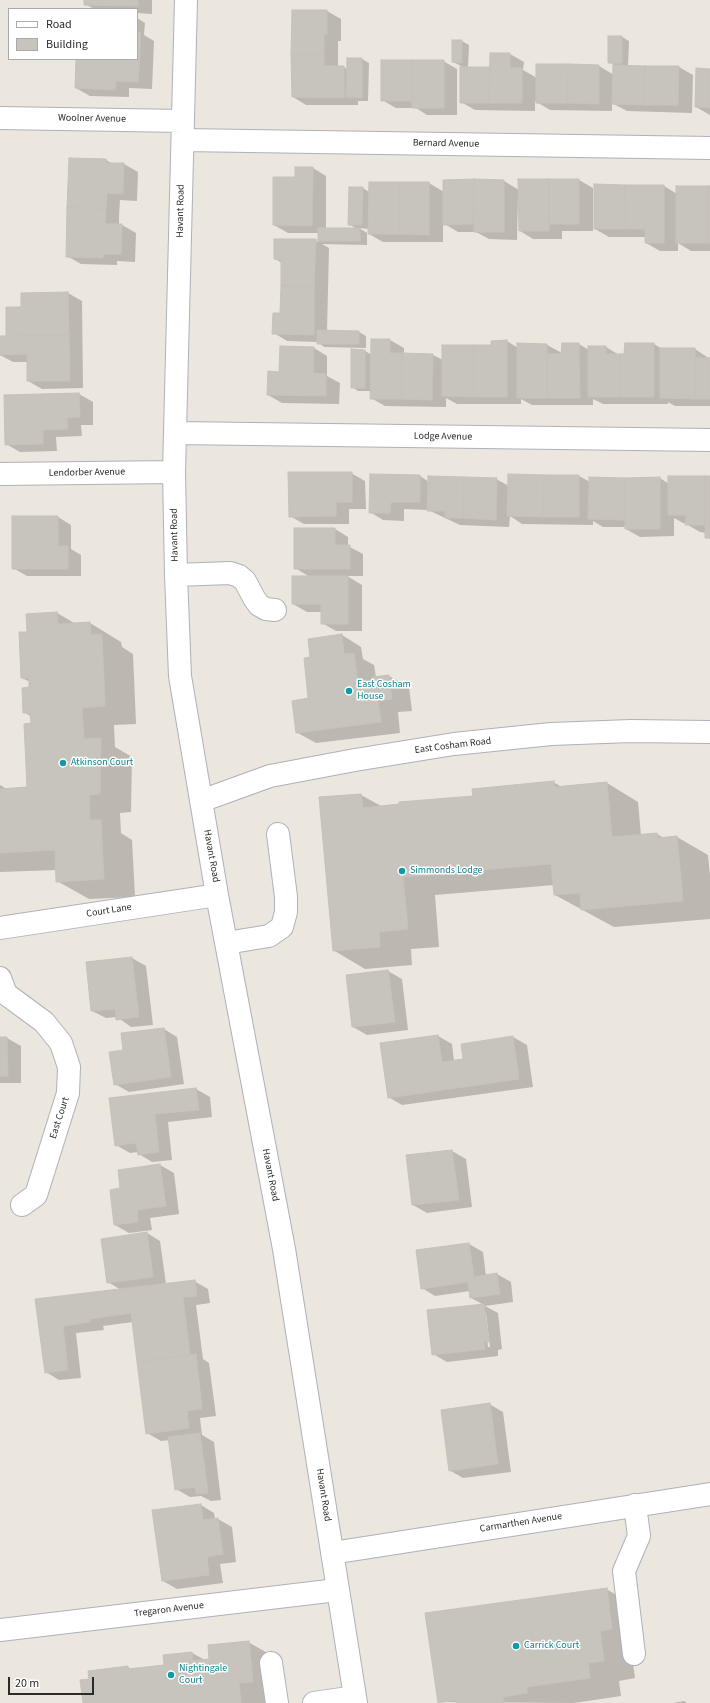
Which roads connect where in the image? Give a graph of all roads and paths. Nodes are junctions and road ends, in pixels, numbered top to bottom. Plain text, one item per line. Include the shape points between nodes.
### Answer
1 (186, 0) edge
2 (0, 118) edge
3 (183, 131) junction
4 (710, 148) edge
5 (176, 433) junction
6 (710, 440) edge
7 (174, 472) junction
8 (0, 474) edge
9 (176, 575) junction
10 (275, 610) dead end
11 (710, 732) edge
12 (201, 801) junction
13 (278, 834) dead end
14 (217, 895) junction
15 (0, 928) edge
16 (226, 942) junction
17 (0, 978) edge
18 (22, 1205) dead end
19 (710, 1494) edge
20 (635, 1505) junction
21 (332, 1553) junction
22 (337, 1590) junction
23 (0, 1630) edge
24 (634, 1654) dead end
25 (271, 1663) dead end
26 (355, 1700) edge
27 (277, 1703) edge
28 (314, 1703) edge

1 - 3 street, Havant Road
2 - 3 street, Woolner Avenue
3 - 4 street, Bernard Avenue
3 - 5 street, Havant Road
5 - 6 street, Lodge Avenue
5 - 7 street, Havant Road
7 - 8 street, Lendorber Avenue
7 - 9 street, Havant Road
9 - 10 street via 238,576 245,581 259,605
9 - 12 street, Havant Road via 180,676
11 - 12 street, East Cosham Road via 630,731 559,734 454,744 270,776
12 - 14 street, Havant Road
13 - 16 street via 286,896 286,912 282,927 269,936
14 - 15 street, Court Lane
14 - 16 street, Havant Road
16 - 21 street, Havant Road via 284,1249
17 - 18 street, East Court via 6,994 44,1022 61,1043 69,1067 68,1093 36,1195
19 - 20 street, Carmarthen Avenue
20 - 21 street, Carmarthen Avenue
20 - 24 street via 639,1536 624,1572
21 - 22 street, Havant Road
22 - 23 street, Tregaron Avenue
22 - 26 street, Havant Road
25 - 27 street
26 - 28 street

